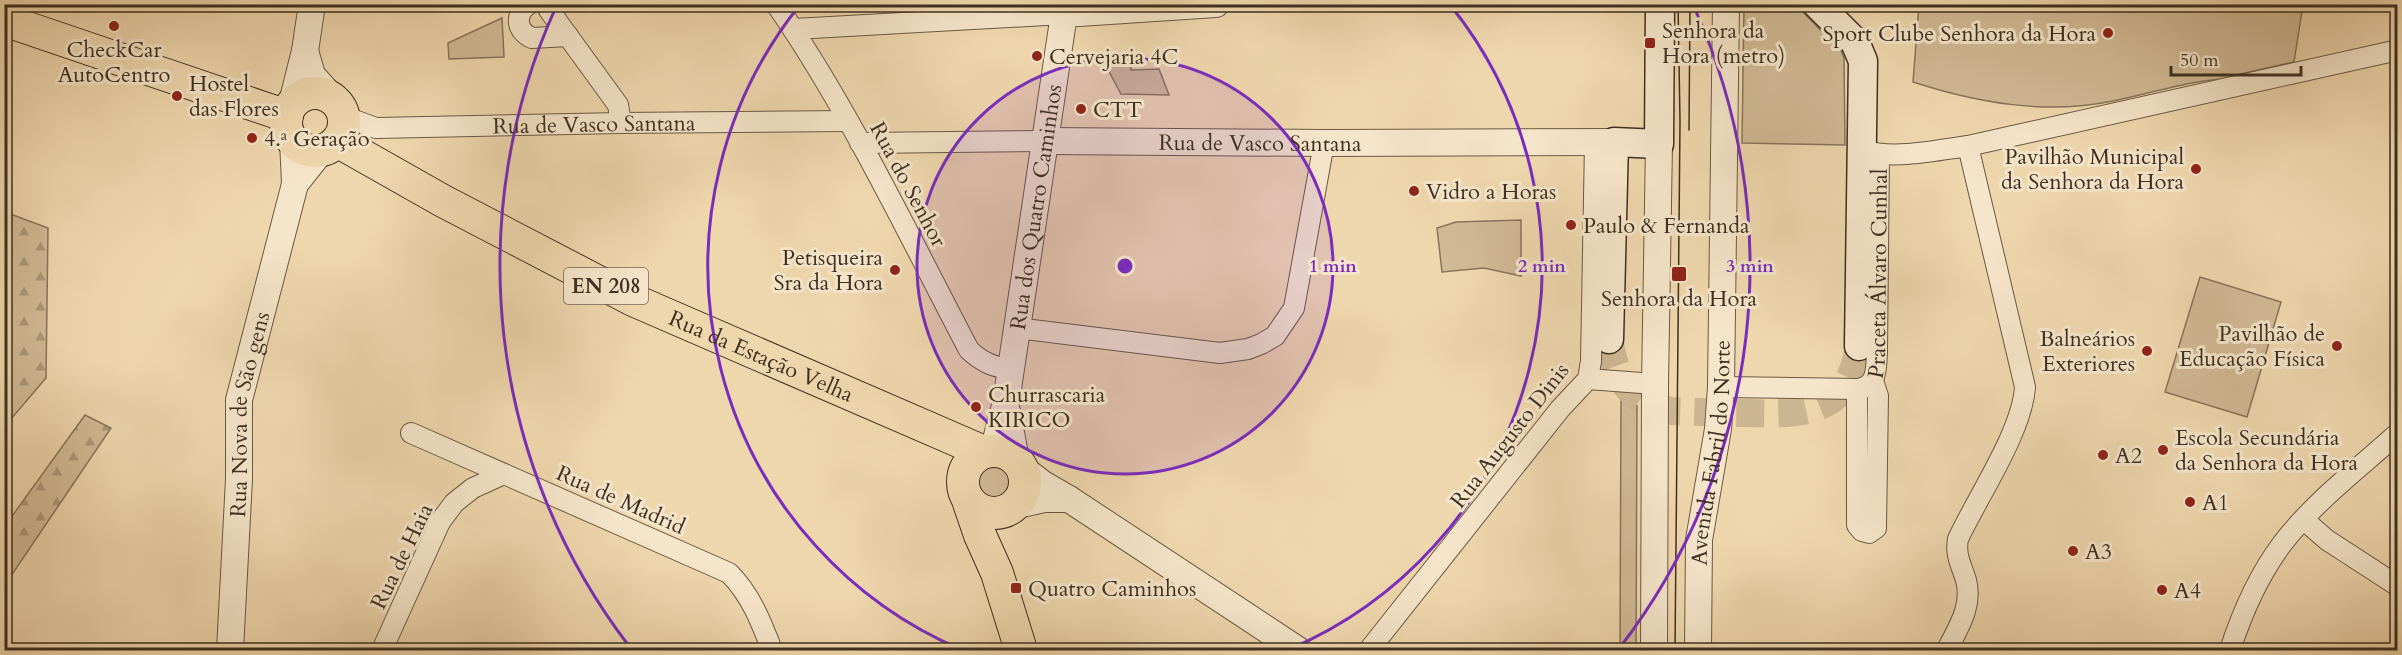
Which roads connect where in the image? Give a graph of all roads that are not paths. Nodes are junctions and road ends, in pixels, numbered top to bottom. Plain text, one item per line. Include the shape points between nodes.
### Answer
1 (312, 4) edge
2 (529, 4) edge
3 (776, 4) edge
4 (1216, 4) edge
5 (1660, 4) edge
6 (1726, 4) edge
7 (1816, 4) edge
8 (545, 7) edge
9 (1064, 14) junction
10 (4, 20) edge
11 (794, 29) junction
12 (568, 36) junction
13 (538, 38) junction
14 (2397, 50) edge
15 (305, 51) junction
16 (290, 121) junction
17 (848, 121) junction
18 (621, 123) junction
19 (334, 126) junction
20 (1046, 141) junction
21 (1605, 142) junction
22 (860, 143) junction
23 (1324, 143) junction
24 (1659, 144) junction
25 (1968, 146) junction
26 (1871, 153) junction
27 (295, 184) junction
28 (1016, 328) junction
29 (1609, 339) tunnel mouth
30 (1859, 346) tunnel mouth
31 (1010, 369) junction
32 (1588, 379) junction
33 (1655, 384) junction
34 (1865, 385) junction
35 (1721, 387) junction
36 (933, 430) junction
37 (411, 433) dead end
38 (2397, 433) edge
39 (1004, 458) junction
40 (504, 474) junction
41 (966, 494) junction
42 (1069, 499) junction
43 (1013, 508) junction
44 (2304, 520) junction
45 (997, 573) junction
46 (2397, 586) edge
47 (230, 650) edge
48 (382, 651) edge
49 (772, 651) edge
50 (1021, 651) edge
51 (1298, 651) edge
52 (1369, 651) edge
53 (1654, 651) edge
54 (1698, 651) edge
55 (1947, 651) edge
56 (2230, 651) edge

1 - 15 street, Rua Nova de São gens
2 - 13 street via 519,15 519,27 527,36
3 - 11 street, Rua do Senhor
4 - 9 street
5 - 24 main road, Avenida Fabril do Norte
6 - 35 street, Avenida Fabril do Norte
7 - 26 main road, Praceta Álvaro Cunhal via 1855,42 1861,54
8 - 12 street
8 - 13 street via 552,27
9 - 11 street
9 - 20 street, Rua dos Quatro Caminhos
10 - 16 main road, EN 208
11 - 17 street, Rua do Senhor
12 - 13 street
12 - 18 street via 618,105
14 - 25 street
15 - 16 street, Rua Nova de São gens
15 - 19 street
16 - 19 main road, EN 208 via 305,149
16 - 19 main road, EN 208 via 297,99 322,94
16 - 27 street, Rua Nova de São gens
17 - 18 street, Rua de Vasco Santana
17 - 22 street, Rua do Senhor
18 - 19 street, Rua de Vasco Santana via 376,128 354,120
19 - 27 street, Rua Nova de São gens
19 - 36 main road, Rua da Estação Velha / EN 208 via 443,201 633,300
20 - 22 street, Rua de Vasco Santana
20 - 23 street, Rua de Vasco Santana
20 - 28 street, Rua dos Quatro Caminhos
21 - 23 street, Rua de Vasco Santana
21 - 24 main road, Rua de Vasco Santana
21 - 29 main road
21 - 32 street, Rua Augusto Dinis
22 - 31 street, Rua do Senhor via 969,350 992,366
23 - 28 street via 1294,308 1275,336 1248,349 1220,353
24 - 33 street, Avenida Fabril do Norte
25 - 26 street
25 - 55 street via 2025,387 2015,426 1958,539 1957,558 1965,577 1968,601
26 - 30 main road
26 - 34 street, Praceta Álvaro Cunhal via 1877,352 1876,373
27 - 47 street, Rua Nova de São gens via 239,400
28 - 31 street, Rua dos Quatro Caminhos
31 - 39 street, Rua dos Quatro Caminhos
32 - 33 street
32 - 52 street, Rua Augusto Dinis
33 - 53 street, Avenida Fabril do Norte
34 - 34 street via 1857,525 1869,533 1876,528 1878,396
34 - 35 street, Praceta Álvaro Cunhal
35 - 54 street, Avenida Fabril do Norte via 1718,429 1699,540
36 - 39 main road, Rua da Estação Velha
36 - 41 main road, Rua da Estação Velha / EN 208 via 950,450
37 - 40 street, Rua de Madrid
38 - 44 street
39 - 41 main road via 967,465 963,474
39 - 42 street, Rua da Estação Velha
39 - 43 main road via 1025,487
40 - 48 street, Rua de Haia via 473,488 454,503 440,522
40 - 49 street, Rua de Madrid via 729,573 754,605
41 - 43 main road via 978,510 988,514
41 - 45 main road, EN 208
42 - 43 street via 1044,499
42 - 51 street, Rua da Estação Velha
43 - 45 main road via 999,525 993,548
44 - 46 street
44 - 56 street via 2282,544 2250,597
45 - 50 main road, EN 208

